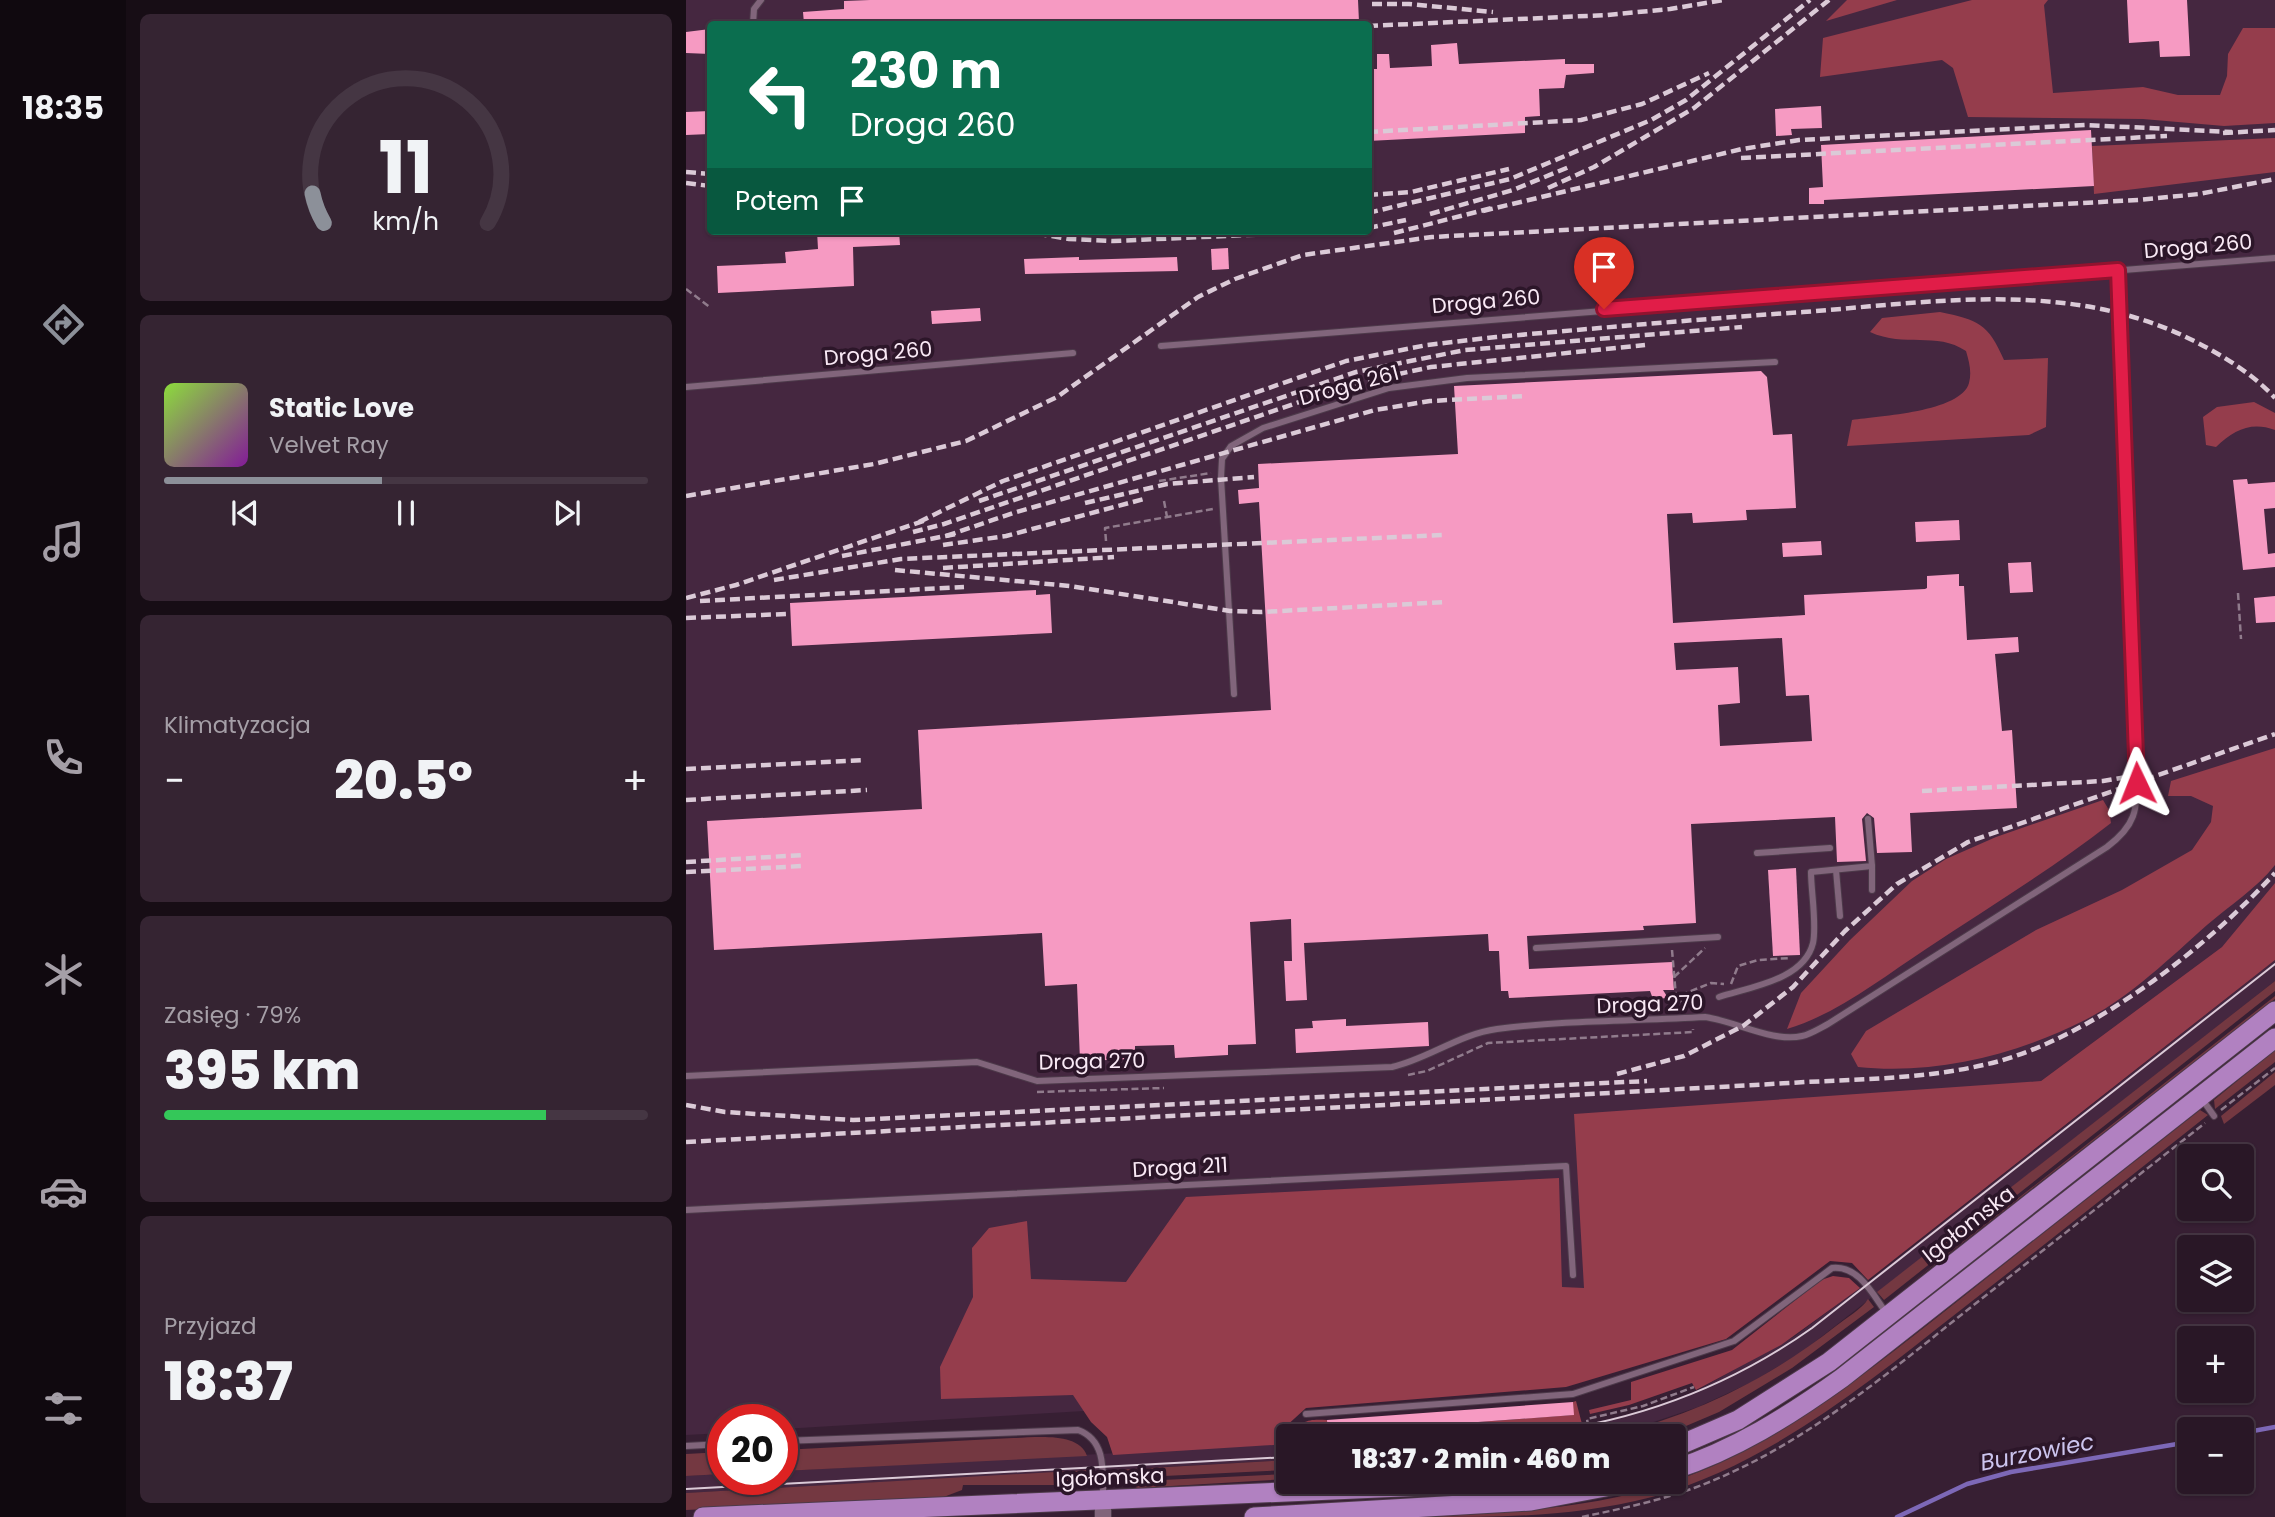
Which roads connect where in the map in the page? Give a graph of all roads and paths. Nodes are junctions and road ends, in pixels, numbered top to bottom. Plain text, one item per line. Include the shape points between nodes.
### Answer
1 (761, 0) edge
2 (753, 21) edge
3 (2275, 257) edge
4 (2118, 270) junction
5 (686, 289) edge
6 (711, 308) dead end
7 (1161, 346) dead end
8 (1073, 353) dead end
9 (1775, 362) dead end
10 (686, 387) edge
11 (1221, 472) junction
12 (1159, 481) dead end
13 (1164, 501) dead end
14 (1223, 507) junction
15 (1167, 517) junction
16 (1107, 541) dead end
17 (2238, 593) dead end
18 (2241, 639) dead end
19 (1234, 694) dead end
20 (1868, 819) dead end
21 (1830, 848) dead end
22 (1757, 853) dead end
23 (1872, 866) junction
24 (1836, 870) junction
25 (1872, 890) dead end
26 (1840, 916) dead end
27 (1717, 937) joint
28 (1671, 939) junction
29 (1536, 948) dead end
30 (1802, 962) junction
31 (1674, 977) junction
32 (1711, 983) junction
33 (1711, 995) dead end
34 (1678, 996) junction
35 (1719, 997) dead end
36 (2275, 1011) edge
37 (1692, 1012) dead end
38 (2275, 1038) edge
39 (686, 1076) edge
40 (2201, 1098) junction
41 (2214, 1116) dead end
42 (686, 1210) edge
43 (1573, 1275) dead end
44 (1888, 1316) junction
45 (1694, 1387) dead end
46 (1306, 1414) dead end
47 (1588, 1424) edge
48 (798, 1440) edge
49 (1686, 1443) edge
50 (707, 1445) edge
51 (686, 1446) edge
52 (1686, 1465) edge
53 (1326, 1494) edge
54 (1568, 1494) edge
55 (1103, 1508) edge
56 (703, 1517) edge
57 (1254, 1517) edge

1 - 2 lane
3 - 4 lane, Droga 260
4 - 7 lane, Droga 260
4 - 39 lane, Droga 270 via 2137,776 2134,818 2124,834 2107,847 1828,1024 1802,1036 1780,1037 1730,1020 1705,1017 1496,1029 1461,1039 1417,1062 1392,1067 1037,1082 977,1062
5 - 6 path
8 - 10 lane, Droga 260
9 - 11 lane, Droga 261 via 1467,378 1389,388 1264,428 1231,446 1222,459
11 - 12 path
11 - 14 lane
13 - 15 path
14 - 15 path
14 - 19 lane
15 - 16 path via 1105,528
17 - 18 path
20 - 23 lane
21 - 22 lane
23 - 24 lane
23 - 25 lane
24 - 26 lane
24 - 30 lane via 1811,872 1813,943
27 - 28 lane
27 - 31 path
28 - 29 lane
28 - 31 path
30 - 32 path via 1796,958 1749,961 1738,966 1731,984
30 - 35 lane via 1785,976
31 - 34 path
32 - 33 path
32 - 34 path
34 - 37 path via 1686,1012
36 - 44 main road, Igołomska
38 - 40 main road, Igołomska
40 - 41 lane
40 - 52 main road, Igołomska via 1823,1392 1740,1443
42 - 43 lane, Droga 211 via 1566,1166
44 - 46 lane via 1856,1274 1832,1268 1734,1341 1573,1394
44 - 49 main road, Igołomska via 1769,1402
45 - 47 path via 1643,1406 1587,1419
48 - 55 lane via 1078,1430 1090,1436 1100,1451
50 - 51 lane
53 - 55 main road, Igołomska
54 - 57 main road via 1531,1501
55 - 56 main road, Igołomska

